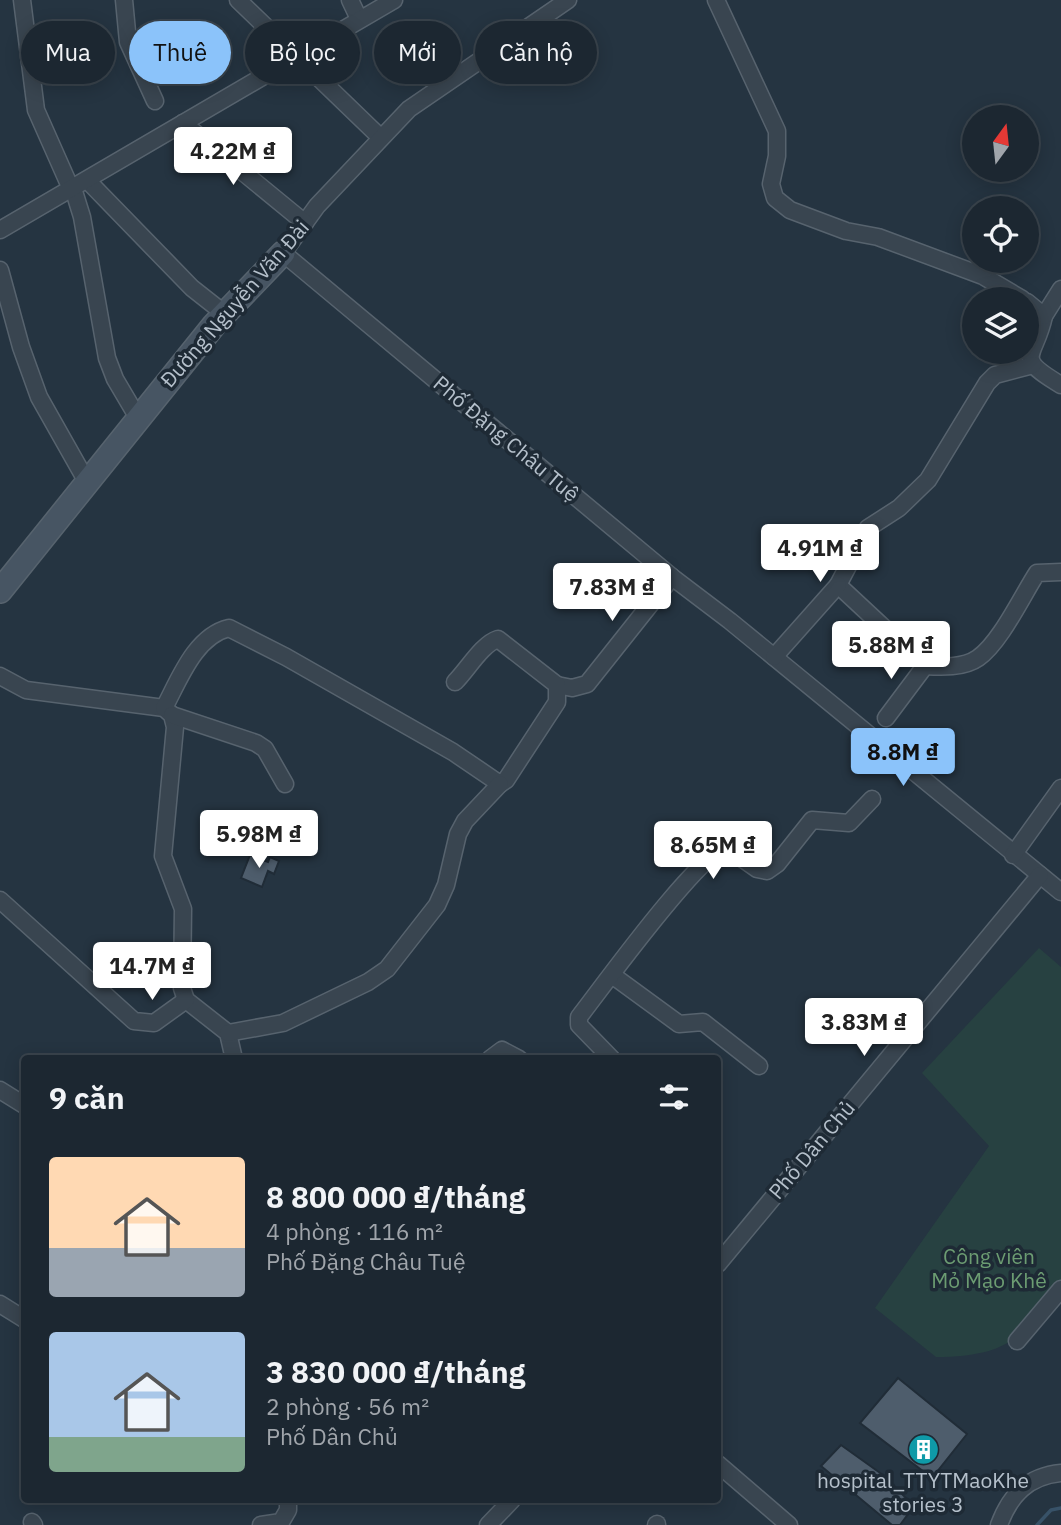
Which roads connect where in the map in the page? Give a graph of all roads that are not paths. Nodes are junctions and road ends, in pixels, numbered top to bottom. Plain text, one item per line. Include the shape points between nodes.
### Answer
1 (22, 0) edge
2 (124, 0) edge
3 (237, 0) edge
4 (350, 0) edge
5 (394, 0) edge
6 (568, 0) edge
7 (716, 0) edge
8 (359, 19) junction
9 (258, 21) edge
10 (355, 21) edge
11 (248, 84) edge
12 (324, 84) edge
13 (155, 101) dead end
14 (183, 123) junction
15 (381, 138) junction
16 (77, 185) junction
17 (305, 223) junction
18 (0, 230) edge
19 (284, 253) junction
20 (0, 270) edge
21 (1002, 287) edge
22 (1061, 289) edge
23 (1039, 312) edge
24 (225, 314) junction
25 (1044, 316) junction
26 (1032, 365) junction
27 (1061, 385) edge
28 (138, 418) junction
29 (86, 482) junction
30 (1061, 572) edge
31 (672, 577) junction
32 (838, 584) junction
33 (0, 590) edge
34 (771, 655) junction
35 (925, 666) junction
36 (0, 676) edge
37 (455, 682) dead end
38 (557, 685) junction
39 (168, 712) junction
40 (886, 718) dead end
41 (285, 784) dead end
42 (500, 784) junction
43 (1061, 788) edge
44 (872, 799) dead end
45 (1013, 855) junction
46 (1040, 875) junction
47 (1061, 892) edge
48 (0, 901) edge
49 (612, 975) junction
50 (186, 1000) junction
51 (228, 1033) junction
52 (233, 1055) edge
53 (495, 1055) edge
54 (511, 1055) edge
55 (608, 1055) edge
56 (759, 1066) dead end
57 (0, 1090) edge
58 (21, 1103) edge
59 (721, 1260) edge
60 (1061, 1289) edge
61 (0, 1304) edge
62 (21, 1317) edge
63 (1017, 1342) dead end
64 (721, 1468) edge
65 (1061, 1473) edge
66 (288, 1503) edge
67 (509, 1503) edge
68 (261, 1525) edge
69 (488, 1525) edge
70 (789, 1525) edge
71 (999, 1525) edge

1 - 16 street via 36,110
2 - 13 street via 128,41
3 - 9 street
4 - 8 street
5 - 8 street
6 - 15 street, Đường Nguyễn Văn Đài via 409,109
7 - 21 street via 777,131 771,184 775,198 790,210 846,231 878,237
8 - 10 street
11 - 14 street
12 - 15 street
14 - 16 street
14 - 17 street
15 - 17 street, Đường Nguyễn Văn Đài
16 - 18 street
16 - 24 street
16 - 28 street via 107,358
17 - 19 street, Đường Nguyễn Văn Đài
19 - 24 street, Đường Nguyễn Văn Đài
19 - 31 street, Phố Đặng Châu Tuệ
20 - 29 street via 39,397
22 - 25 street
23 - 25 street
24 - 28 street, Đường Nguyễn Văn Đài
25 - 26 street via 1031,349
26 - 27 street
26 - 32 street via 995,375 987,383 928,480 868,528
28 - 29 street, Đường Nguyễn Văn Đài
29 - 33 street, Đường Nguyễn Văn Đài
30 - 35 street via 1037,573 979,657 964,664
31 - 34 street, Phố Đặng Châu Tuệ
31 - 38 street via 587,684
32 - 34 street
32 - 35 street
34 - 45 street
35 - 40 street
36 - 39 street via 26,690
37 - 38 street via 489,641 498,639
38 - 42 street via 557,702
39 - 41 street via 256,743
39 - 42 street via 204,642 216,631 229,628 453,752
39 - 50 street via 175,727 163,856 183,909
42 - 51 street via 465,821 437,905 387,969 283,1023
43 - 45 street
44 - 49 street via 849,824 812,820 767,871 727,848 712,854
45 - 46 street
46 - 47 street
46 - 59 street, Phố Dân Chủ
48 - 50 street via 134,1021 154,1023
49 - 55 street via 579,1017 579,1025
49 - 56 street via 679,1024 703,1022
50 - 51 street
51 - 52 street
53 - 54 street via 502,1050
57 - 58 street
60 - 63 street
61 - 62 street
64 - 70 street
65 - 71 street via 1023,1486
66 - 68 street via 281,1522
67 - 69 street

